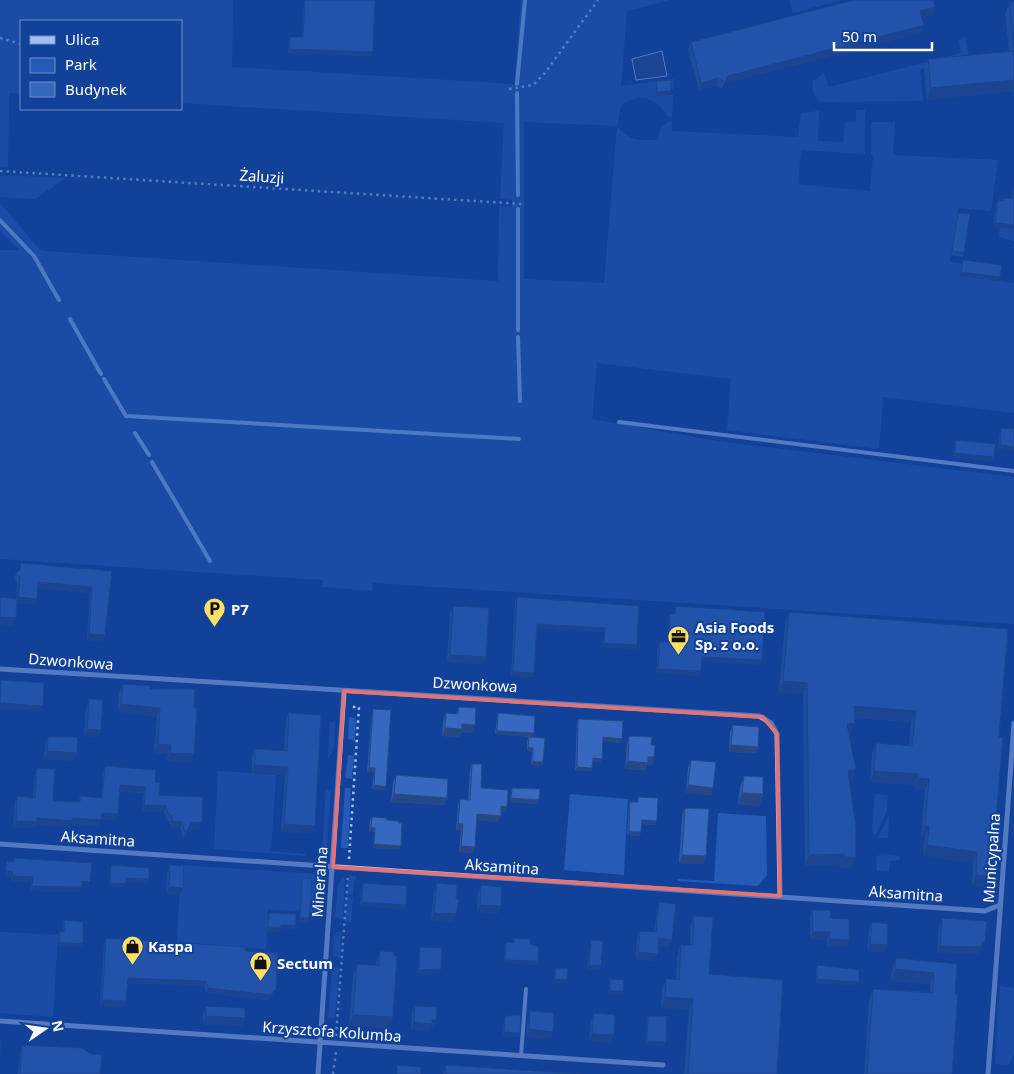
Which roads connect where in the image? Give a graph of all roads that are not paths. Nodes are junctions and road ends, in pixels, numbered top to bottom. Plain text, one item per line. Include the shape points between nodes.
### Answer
1 (619, 422) dead end
2 (1014, 471) edge
3 (0, 669) edge
4 (344, 691) junction
5 (1014, 723) edge
6 (0, 844) edge
7 (333, 867) junction
8 (780, 896) junction
9 (1000, 905) junction
10 (526, 989) dead end
11 (0, 1022) edge
12 (321, 1042) junction
13 (521, 1056) junction
14 (663, 1065) dead end
15 (318, 1074) edge
16 (988, 1074) edge

1 - 2 lane
3 - 4 street, Dzwonkowa
4 - 7 street, Mineralna
4 - 8 street, Dzwonkowa via 371,690 763,717 773,724 777,738
5 - 9 street, Municypalna
6 - 7 street, Aksamitna
7 - 8 street, Aksamitna
7 - 12 street, Mineralna
8 - 9 street, Aksamitna via 985,911
9 - 16 street, Municypalna
10 - 13 lane
11 - 12 street, Krzysztofa Kolumba
12 - 13 street, Krzysztofa Kolumba
12 - 15 street, Mineralna
13 - 14 street, Krzysztofa Kolumba

